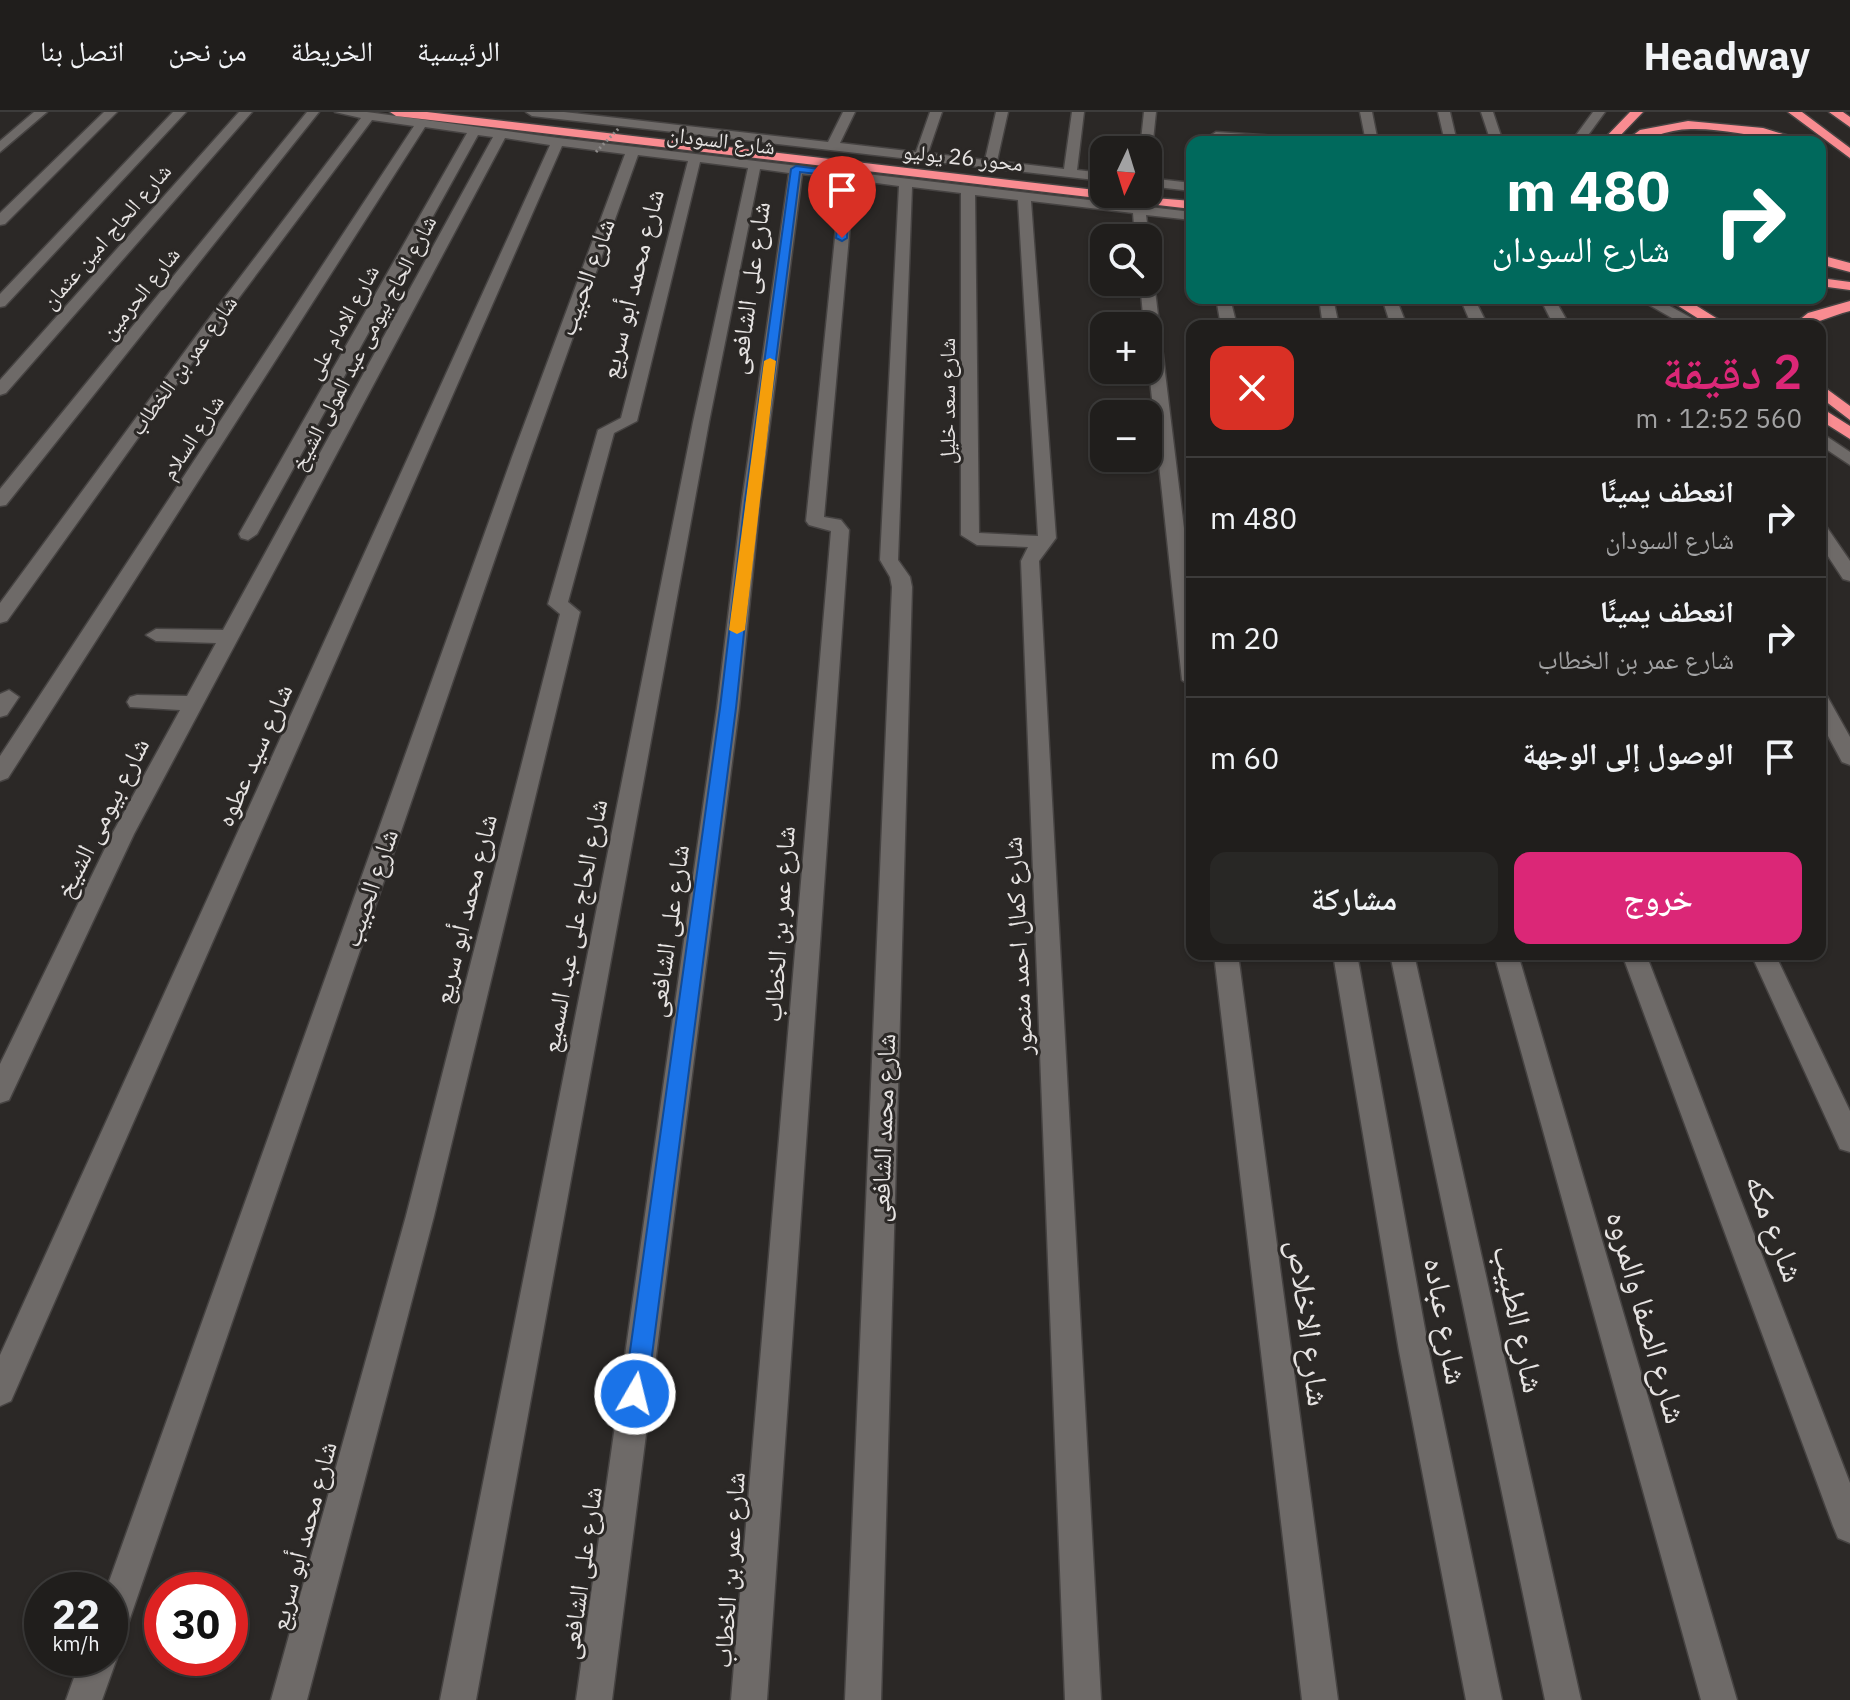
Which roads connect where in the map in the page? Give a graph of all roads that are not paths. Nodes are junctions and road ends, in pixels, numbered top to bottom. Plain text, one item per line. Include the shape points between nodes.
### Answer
1 (41, 112) edge
2 (111, 112) edge
3 (180, 112) edge
4 (246, 112) edge
5 (313, 112) edge
6 (341, 112) edge
7 (396, 112) edge
8 (461, 112) edge
9 (532, 112) edge
10 (849, 112) edge
11 (936, 112) edge
12 (1002, 112) edge
13 (1078, 112) edge
14 (1150, 112) edge
15 (1366, 112) edge
16 (1444, 112) edge
17 (1487, 112) edge
18 (1599, 112) edge
19 (1637, 112) edge
20 (1794, 112) edge
21 (1835, 112) edge
22 (562, 114) edge
23 (369, 116) junction
24 (608, 116) edge
25 (1850, 123) edge
26 (421, 124) junction
27 (474, 131) junction
28 (501, 134) junction
29 (1216, 134) edge
30 (1147, 136) edge
31 (1238, 136) edge
32 (1371, 136) edge
33 (1450, 136) edge
34 (1495, 136) edge
35 (1581, 136) edge
36 (1613, 136) edge
37 (1636, 136) edge
38 (1785, 136) edge
39 (558, 142) junction
40 (832, 147) junction
41 (0, 148) edge
42 (633, 150) junction
43 (1826, 152) edge
44 (1850, 154) edge
45 (695, 157) junction
46 (920, 157) junction
47 (755, 164) junction
48 (1850, 164) edge
49 (990, 165) junction
50 (796, 169) junction
51 (1070, 173) junction
52 (848, 175) junction
53 (1090, 175) edge
54 (906, 182) junction
55 (1090, 183) edge
56 (1162, 184) edge
57 (1186, 186) edge
58 (968, 189) junction
59 (1162, 191) edge
60 (1186, 193) edge
61 (1024, 196) junction
62 (1186, 204) edge
63 (1139, 210) junction
64 (1186, 215) edge
65 (0, 221) edge
66 (1140, 224) edge
67 (1826, 261) edge
68 (1826, 269) edge
69 (1850, 270) edge
70 (1826, 283) edge
71 (1850, 286) edge
72 (1149, 296) edge
73 (0, 303) edge
74 (1656, 304) edge
75 (1683, 304) edge
76 (1850, 306) edge
77 (1687, 320) edge
78 (1711, 320) edge
79 (1808, 320) edge
80 (0, 390) edge
81 (1826, 394) edge
82 (1850, 415) edge
83 (1826, 416) edge
84 (1850, 434) edge
85 (1826, 442) edge
86 (1850, 460) edge
87 (0, 501) edge
88 (248, 534) dead end
89 (1826, 539) edge
90 (1045, 542) junction
91 (264, 574) joint
92 (1850, 575) edge
93 (0, 617) edge
94 (1186, 627) edge
95 (156, 635) dead end
96 (229, 637) junction
97 (137, 702) dead end
98 (193, 703) junction
99 (1826, 712) edge
100 (1850, 757) edge
101 (0, 773) edge
102 (1227, 960) edge
103 (1346, 960) edge
104 (1403, 960) edge
105 (1508, 960) edge
106 (1636, 960) edge
107 (1766, 960) edge
108 (0, 1092) edge
109 (1850, 1140) edge
110 (0, 1390) edge
111 (1850, 1526) edge
112 (128, 1576) edge
113 (93, 1676) edge
114 (84, 1700) edge
115 (289, 1700) edge
116 (458, 1700) edge
117 (594, 1700) edge
118 (749, 1700) edge
119 (863, 1700) edge
120 (1083, 1700) edge
121 (1320, 1700) edge
122 (1484, 1700) edge
123 (1563, 1700) edge
124 (1719, 1700) edge

1 - 41 street
2 - 65 street
3 - 73 street
4 - 80 street, شارع الحاج امين عثمان
5 - 87 street, شارع الحرمين
6 - 23 street, شارع السودان
7 - 62 highway, محور 26 يوليو
8 - 55 highway, محور 26 يوليو
9 - 22 street
10 - 40 street
11 - 46 street
12 - 49 street
13 - 51 street
14 - 30 street
15 - 32 street
16 - 33 street
17 - 34 street
18 - 35 street
19 - 36 highway
20 - 44 highway
21 - 25 highway
22 - 24 street
23 - 26 street, شارع السودان
23 - 93 street, شارع عمر بن الخطاب
24 - 40 street
26 - 27 street, شارع السودان
26 - 101 street, شارع السلام
27 - 28 street, شارع السودان
27 - 88 street, شارع الامام على
28 - 39 street, شارع السودان
28 - 91 street, شارع الحاج بيومى عبد المولى الشيخ
29 - 31 street
37 - 38 highway via 1647,126 1695,120 1754,126
39 - 42 street, شارع السودان
39 - 110 street, شارع سيد عطوه
40 - 46 street
42 - 45 street, شارع السودان
42 - 112 street, شارع الحبيب
43 - 48 highway
45 - 47 street, شارع السودان
45 - 115 street, شارع محمد أبو سريع via 629,421 606,430 558,604 570,610 566,628 420,1216
46 - 49 street
47 - 50 street, شارع السودان
47 - 116 street, شارع الحاج على عبد السميع via 701,422
49 - 51 street
50 - 52 street, شارع السودان
50 - 117 street, شارع على الشافعى
51 - 53 street
52 - 54 street, شارع السودان
52 - 118 street, شارع عمر بن الخطاب via 815,521 840,530
54 - 58 street, شارع السودان
54 - 119 street, شارع محمد الشافعى via 889,560 902,587
56 - 57 street
58 - 61 street, شارع السودان
58 - 90 street, شارع سعد خليل via 970,535
59 - 60 highway
61 - 63 street, شارع السودان
61 - 90 street, شارع كمال احمد منصور
63 - 64 street, شارع السودان
63 - 66 street
67 - 69 highway
68 - 69 highway
70 - 71 highway
72 - 94 street
74 - 77 street
75 - 78 highway
76 - 79 highway
81 - 82 highway
83 - 84 highway
85 - 86 street
89 - 92 street
90 - 120 street, شارع كمال احمد منصور via 1030,561
91 - 96 street, شارع بيومى الشيخ
95 - 96 street
96 - 98 street, شارع بيومى الشيخ
97 - 98 street
98 - 108 street, شارع بيومى الشيخ via 123,834
99 - 100 street
102 - 121 street, شارع الاخلاص
103 - 122 street, شارع عباده via 1414,1351
104 - 123 street, شارع الطبيب
105 - 124 street, شارع الصفا والمروه
106 - 111 street, شارع مكه
107 - 109 street
113 - 114 street

